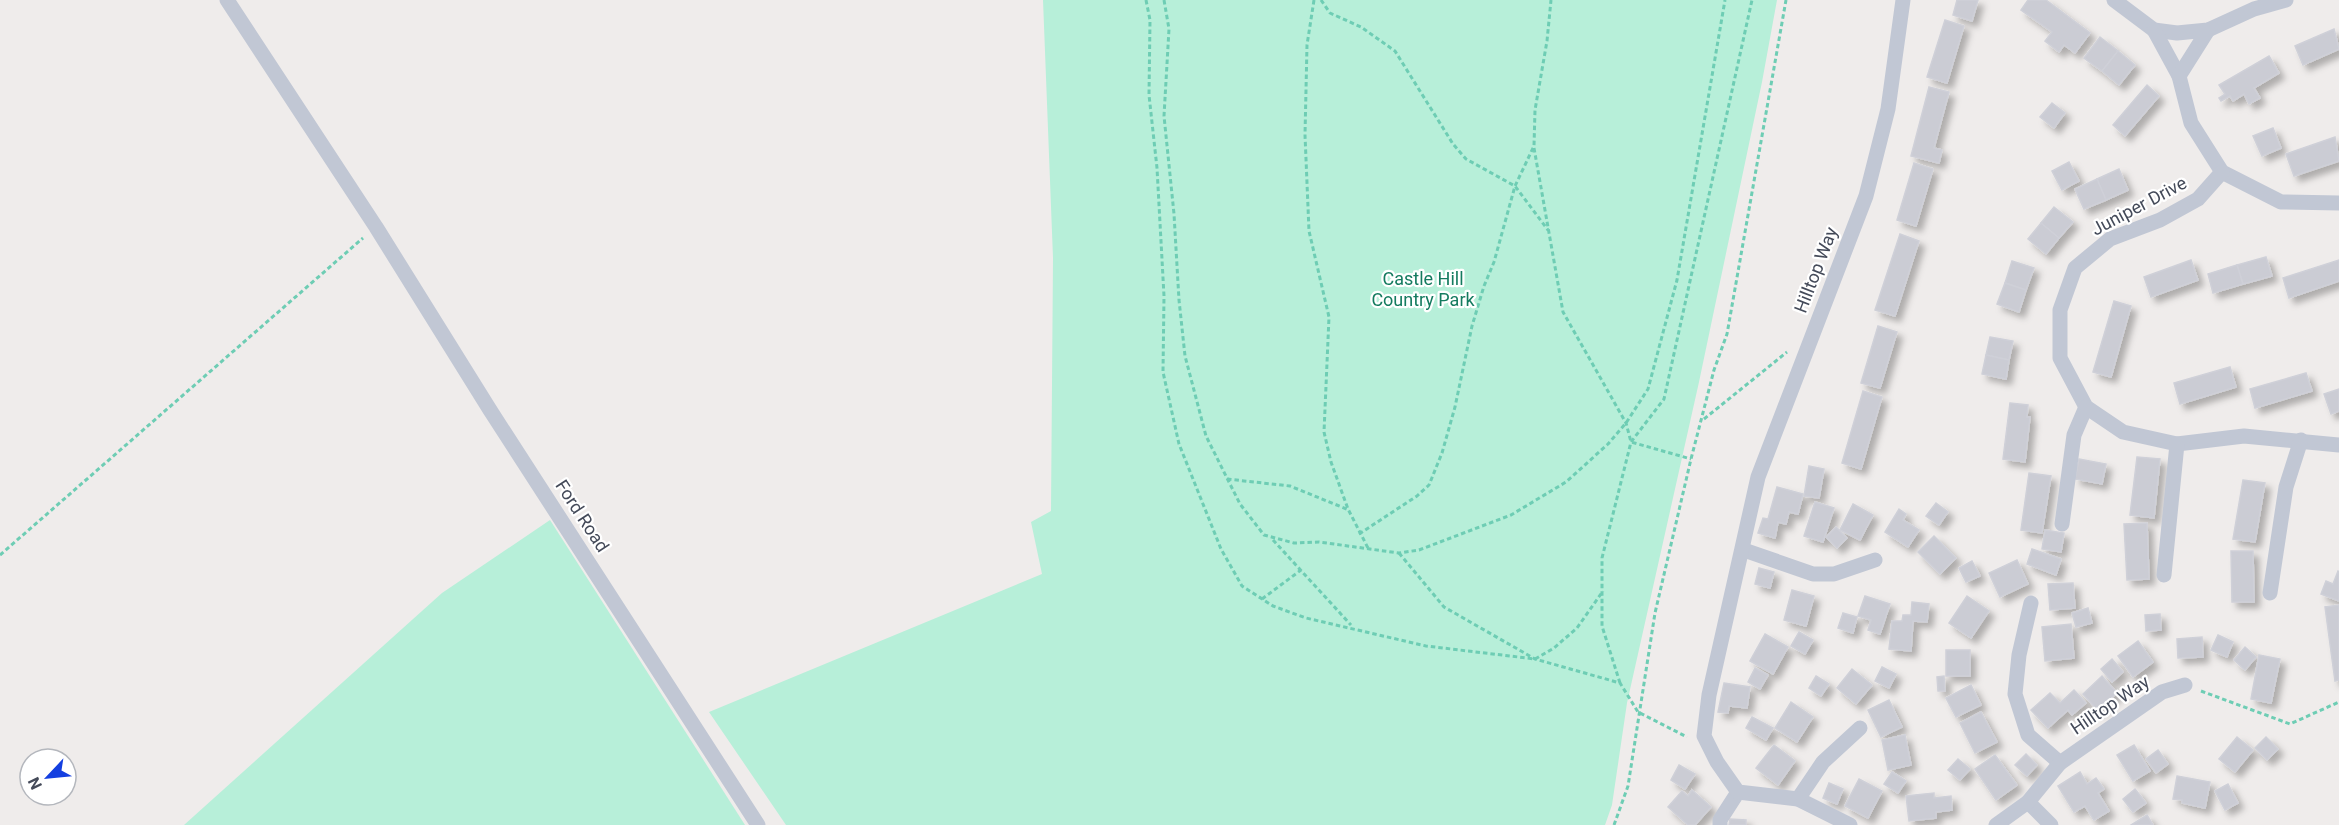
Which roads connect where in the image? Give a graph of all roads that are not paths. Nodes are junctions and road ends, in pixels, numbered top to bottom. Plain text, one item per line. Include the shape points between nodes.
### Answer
1 (227, 0) edge
2 (1903, 0) edge
3 (2114, 0) edge
4 (2286, 0) edge
5 (2154, 30) junction
6 (2208, 30) junction
7 (2179, 76) junction
8 (2222, 172) junction
9 (2339, 203) edge
10 (2086, 407) junction
11 (2301, 440) junction
12 (2176, 444) junction
13 (2339, 445) edge
14 (2062, 524) dead end
15 (1744, 550) junction
16 (1875, 560) dead end
17 (2164, 575) dead end
18 (2270, 593) dead end
19 (2031, 603) dead end
20 (2185, 685) road end
21 (1860, 728) dead end
22 (2060, 763) junction
23 (1738, 792) junction
24 (1797, 799) junction
25 (2028, 802) junction
26 (758, 825) edge
27 (1720, 825) edge
28 (1850, 825) edge
29 (1996, 825) edge
30 (2051, 825) edge

1 - 26 street, Ford Road
2 - 15 street, Hilltop Way via 1888,109 1866,196 1758,477
3 - 5 street
4 - 6 street
5 - 6 street
5 - 7 street
6 - 7 street
7 - 8 street via 2191,123
8 - 9 street via 2281,202
8 - 10 street, Juniper Drive via 2198,199 2110,240 2075,268 2060,310 2060,358
10 - 12 street, Juniper Drive via 2123,432
10 - 14 street via 2074,435
11 - 12 street, Juniper Drive via 2244,436
11 - 13 street, Juniper Drive
11 - 18 street via 2286,488
12 - 17 street
15 - 16 street via 1813,574 1834,574
15 - 23 street, Hilltop Way via 1709,695 1704,736 1716,762
19 - 22 street via 2015,694 2028,735
20 - 22 street, Hilltop Way via 2162,692
21 - 24 street via 1823,762
22 - 25 street, Hilltop Way
23 - 24 street
23 - 27 street
24 - 28 street
25 - 29 street, Hilltop Way
25 - 30 street

